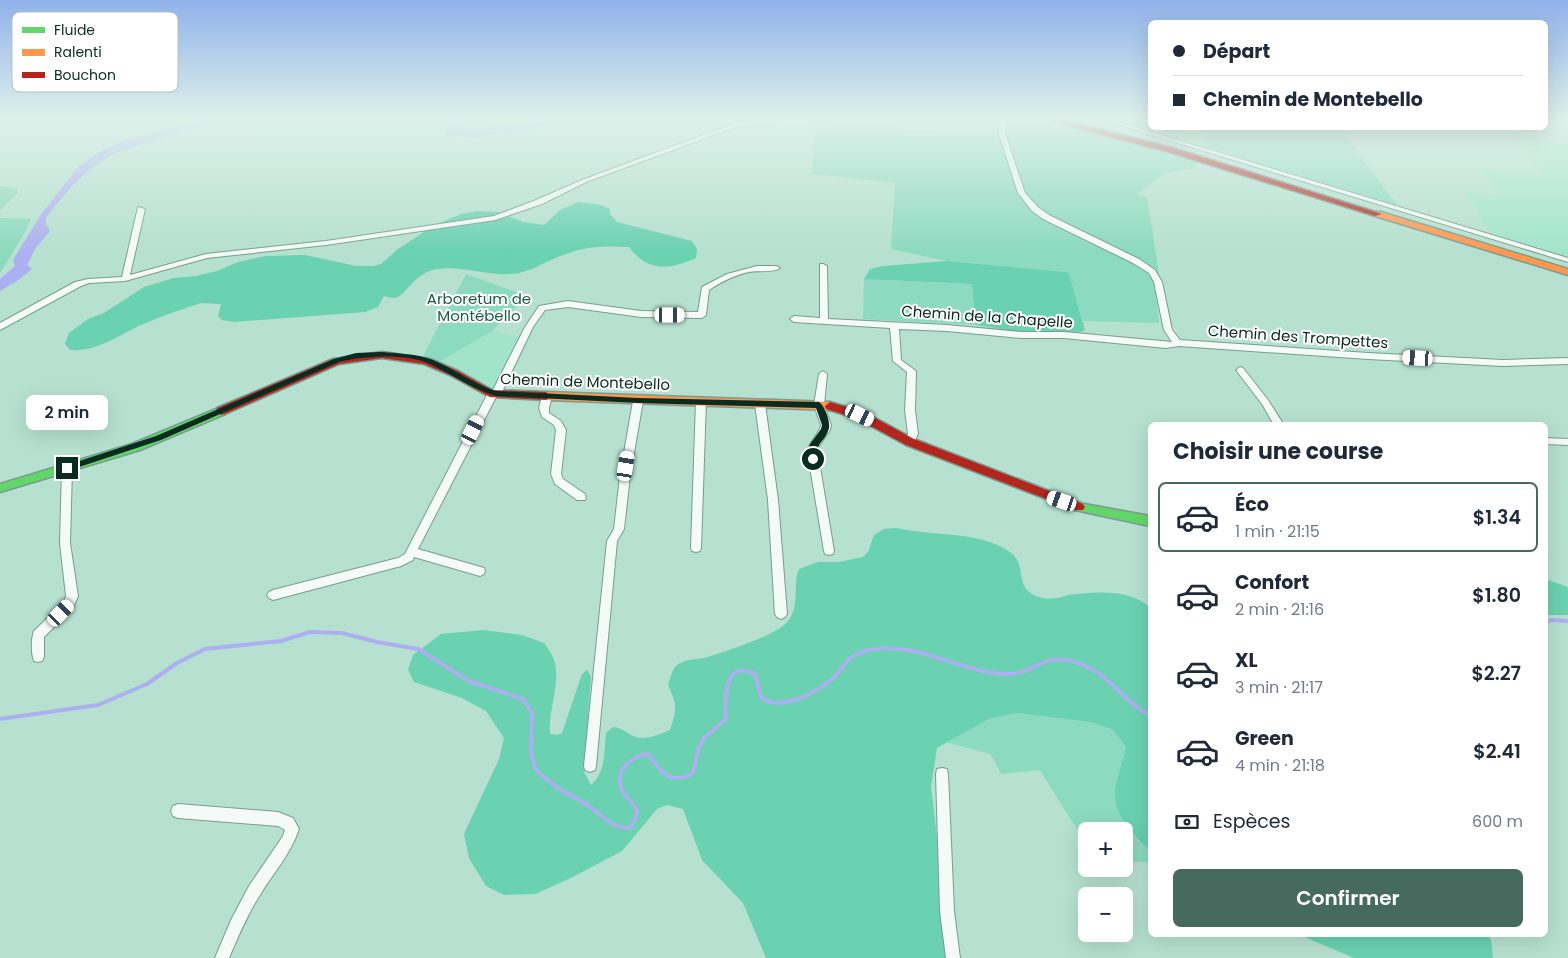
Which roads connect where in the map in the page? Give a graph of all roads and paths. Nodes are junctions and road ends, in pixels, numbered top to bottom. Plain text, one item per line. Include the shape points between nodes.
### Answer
1 (631, 164) edge
2 (1012, 164) edge
3 (1216, 164) edge
4 (1233, 164) edge
5 (1250, 164) edge
6 (141, 209) dead end
7 (1568, 260) edge
8 (823, 266) dead end
9 (1568, 266) edge
10 (776, 268) dead end
11 (1568, 272) edge
12 (125, 279) junction
13 (794, 319) dead end
14 (824, 321) junction
15 (894, 325) junction
16 (0, 327) edge
17 (1177, 343) junction
18 (1568, 361) edge
19 (1240, 370) dead end
20 (823, 374) dead end
21 (494, 393) junction
22 (547, 396) junction
23 (638, 401) junction
24 (701, 401) junction
25 (760, 404) junction
26 (819, 405) junction
27 (1278, 422) edge
28 (1548, 441) edge
29 (910, 442) junction
30 (1568, 442) edge
31 (67, 468) junction
32 (0, 488) edge
33 (581, 497) dead end
34 (1148, 521) edge
35 (696, 548) dead end
36 (829, 551) dead end
37 (412, 552) junction
38 (480, 571) dead end
39 (273, 594) dead end
40 (782, 614) dead end
41 (38, 657) dead end
42 (590, 766) dead end
43 (942, 774) dead end
44 (178, 811) dead end
45 (222, 958) edge
46 (952, 958) edge

1 - 12 street via 495,218 326,244 206,256
2 - 17 street via 1027,201 1046,217 1152,272 1158,282 1168,330
3 - 11 main road
4 - 9 main road
5 - 7 street
6 - 12 street
8 - 14 street
10 - 21 street via 752,268 717,281 705,289 702,315 641,314 580,304 542,308
12 - 16 street via 82,282
13 - 14 street, Chemin de la Chapelle
14 - 15 street, Chemin de la Chapelle
15 - 17 street, Chemin de la Chapelle via 1166,345
15 - 29 street via 897,361 912,371 910,410 913,434
17 - 18 street, Chemin des Trompettes via 1503,363
19 - 27 street
20 - 26 street
21 - 22 main road, Chemin de Montebello
21 - 31 main road, Chemin de Montebello via 480,389 431,362 396,355 356,355 143,444
21 - 37 street
22 - 23 main road, Chemin de Montebello
22 - 33 street via 545,415 558,423 562,430 556,474 558,481
23 - 24 main road, Chemin de Montebello
23 - 42 street via 619,529 612,541
24 - 25 main road, Chemin de Montebello
24 - 35 street
25 - 26 main road, Chemin de Montebello
25 - 40 street via 773,500
26 - 29 main road, Chemin de Montebello via 860,415
26 - 36 street via 826,425 812,449
28 - 30 street
29 - 34 main road, Chemin de Montebello via 1079,507
31 - 32 main road, Chemin de Montebello
31 - 41 street via 64,543 72,596 69,605 38,635
37 - 38 street
37 - 39 street via 401,562
43 - 46 street
44 - 45 street via 278,819 288,823 292,829 289,839 254,891

